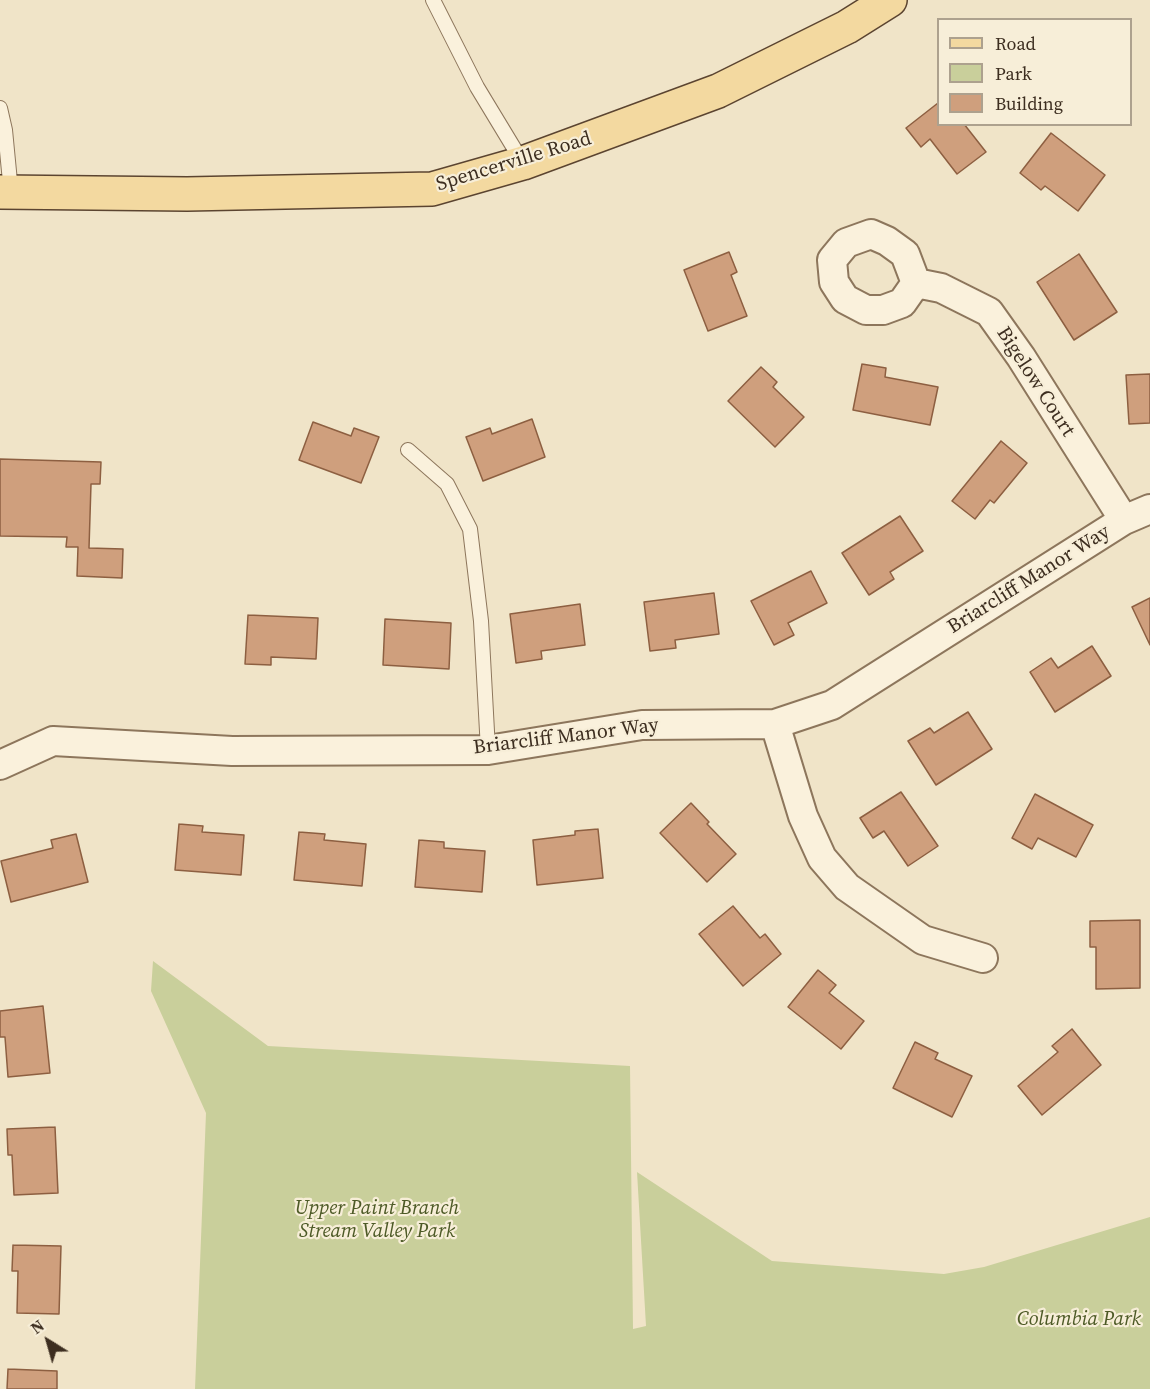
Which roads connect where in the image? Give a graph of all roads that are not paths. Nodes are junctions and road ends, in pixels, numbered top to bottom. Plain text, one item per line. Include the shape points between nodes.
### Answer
1 (433, 0) edge
2 (890, 0) edge
3 (0, 108) edge
4 (524, 163) junction
5 (6, 192) edge
6 (916, 283) dead end
7 (408, 450) dead end
8 (1150, 509) edge
9 (1124, 520) junction
10 (775, 724) junction
11 (488, 750) junction
12 (0, 765) edge
13 (983, 958) dead end

1 - 4 lane via 477,87
2 - 4 main road, Spencerville Road via 847,27 717,91
3 - 5 lane via 5,130
4 - 5 main road, Spencerville Road via 432,189 187,194
6 - 9 street, Bigelow Court via 941,288 989,312
7 - 11 lane via 447,484 470,529 481,621
8 - 9 street, Briarcliff Manor Way
9 - 10 street, Briarcliff Manor Way via 832,705
10 - 11 street, Briarcliff Manor Way via 642,725
10 - 13 street via 803,816 822,858 847,886 923,940
11 - 12 street, Briarcliff Manor Way via 232,751 52,741

